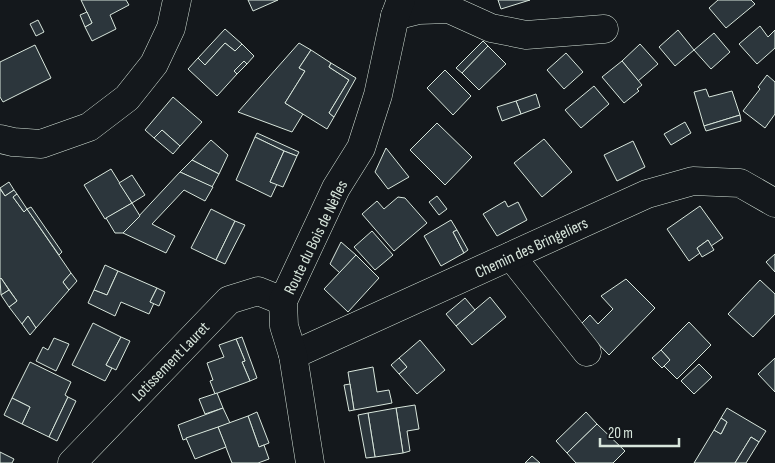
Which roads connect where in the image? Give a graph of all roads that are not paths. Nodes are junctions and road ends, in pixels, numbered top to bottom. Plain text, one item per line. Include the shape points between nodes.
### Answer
1 (177, 0) edge
2 (398, 8) edge
3 (604, 29) dead end
4 (0, 138) edge
5 (775, 203) edge
6 (511, 256) junction
7 (283, 301) junction
8 (587, 352) dead end
9 (293, 355) junction
10 (72, 463) edge
11 (310, 463) edge

1 - 4 street via 171,28 154,64 127,98 89,127 41,144
2 - 3 street, Route du Bois de Nèfles via 449,9 490,28 526,35
2 - 7 street, Route du Bois de Nèfles via 378,95 361,148 336,188
5 - 6 street, Chemin des Bringeliers via 740,183 693,181 647,194
6 - 8 street
6 - 9 street, Chemin des Bringeliers
7 - 9 street, Route du Bois de Nèfles via 284,326
7 - 10 street, Lotissement Lauret via 258,291 229,300
9 - 11 street, Route du Bois de Nèfles

